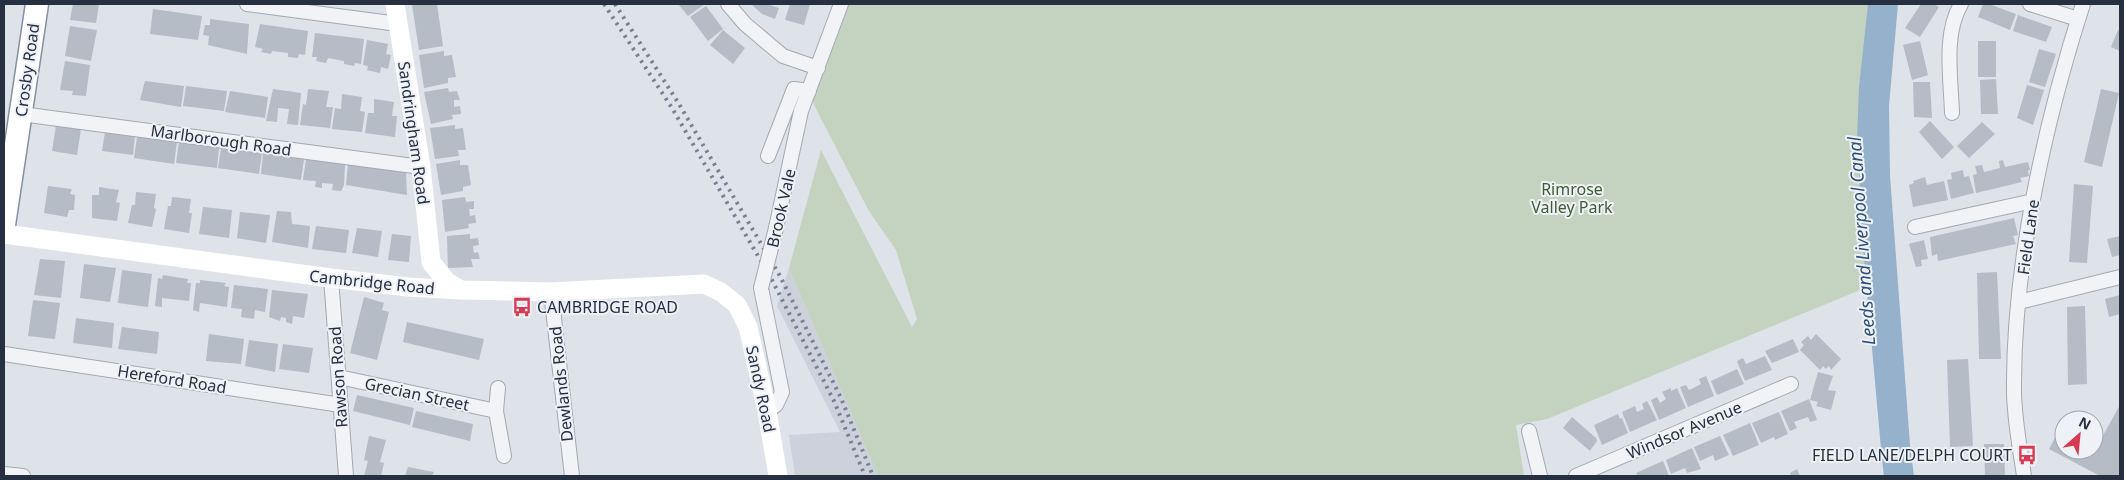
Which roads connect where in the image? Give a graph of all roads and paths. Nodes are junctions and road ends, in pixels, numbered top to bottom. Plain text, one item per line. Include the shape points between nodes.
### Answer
1 (37, 4) edge
2 (248, 4) edge
3 (395, 4) edge
4 (728, 4) edge
5 (841, 4) edge
6 (1961, 4) edge
7 (2030, 4) edge
8 (2083, 4) edge
9 (2078, 20) junction
10 (398, 24) junction
11 (818, 68) junction
12 (809, 91) junction
13 (1952, 113) dead end
14 (20, 114) junction
15 (768, 156) dead end
16 (421, 167) junction
17 (2033, 201) junction
18 (4, 225) edge
19 (1915, 228) dead end
20 (4, 234) edge
21 (431, 262) junction
22 (2120, 276) edge
23 (331, 278) junction
24 (408, 287) junction
25 (461, 290) junction
26 (551, 292) junction
27 (2019, 302) junction
28 (736, 305) joint
29 (4, 354) edge
30 (338, 377) junction
31 (1791, 384) dead end
32 (498, 388) dead end
33 (340, 405) junction
34 (496, 411) junction
35 (767, 411) junction
36 (1529, 431) dead end
37 (504, 456) dead end
38 (4, 474) edge
39 (23, 476) edge
40 (346, 476) edge
41 (572, 476) edge
42 (778, 476) edge
43 (1540, 476) edge
44 (1576, 476) edge
45 (2024, 476) edge

1 - 14 highway, Crosby Road
2 - 10 street
3 - 10 main road, Sandringham Road
4 - 11 street via 744,24 783,56
5 - 11 street, Brook Vale
6 - 13 street via 1954,16 1950,45
7 - 9 street
8 - 9 street, Field Lane
9 - 17 street, Field Lane
10 - 16 main road, Sandringham Road
11 - 12 street, Brook Vale
12 - 15 street via 794,90
12 - 35 street, Brook Vale, bridge via 801,111 761,288 782,392 776,405
14 - 16 street, Marlborough Road
14 - 18 highway, Crosby Road
16 - 21 main road, Sandringham Road
17 - 19 street
17 - 27 street, Field Lane
20 - 23 main road, Cambridge Road
21 - 24 main road via 420,279
21 - 25 main road via 447,282
22 - 27 street
23 - 24 main road, Cambridge Road
23 - 30 street, Rawson Road
24 - 25 main road, Cambridge Road
25 - 26 main road, Cambridge Road
26 - 28 main road, Cambridge Road via 704,284 721,292
26 - 41 street, Dewlands Road
27 - 45 street, Field Lane via 2014,390
28 - 35 main road, Sandy Road via 748,327
29 - 33 street, Hereford Road
30 - 33 street, Rawson Road
30 - 34 street, Grecian Street
31 - 44 street, Windsor Avenue
32 - 34 street
33 - 40 street, Rawson Road
34 - 37 street
35 - 42 main road, Sandy Road
36 - 43 street
38 - 39 street

